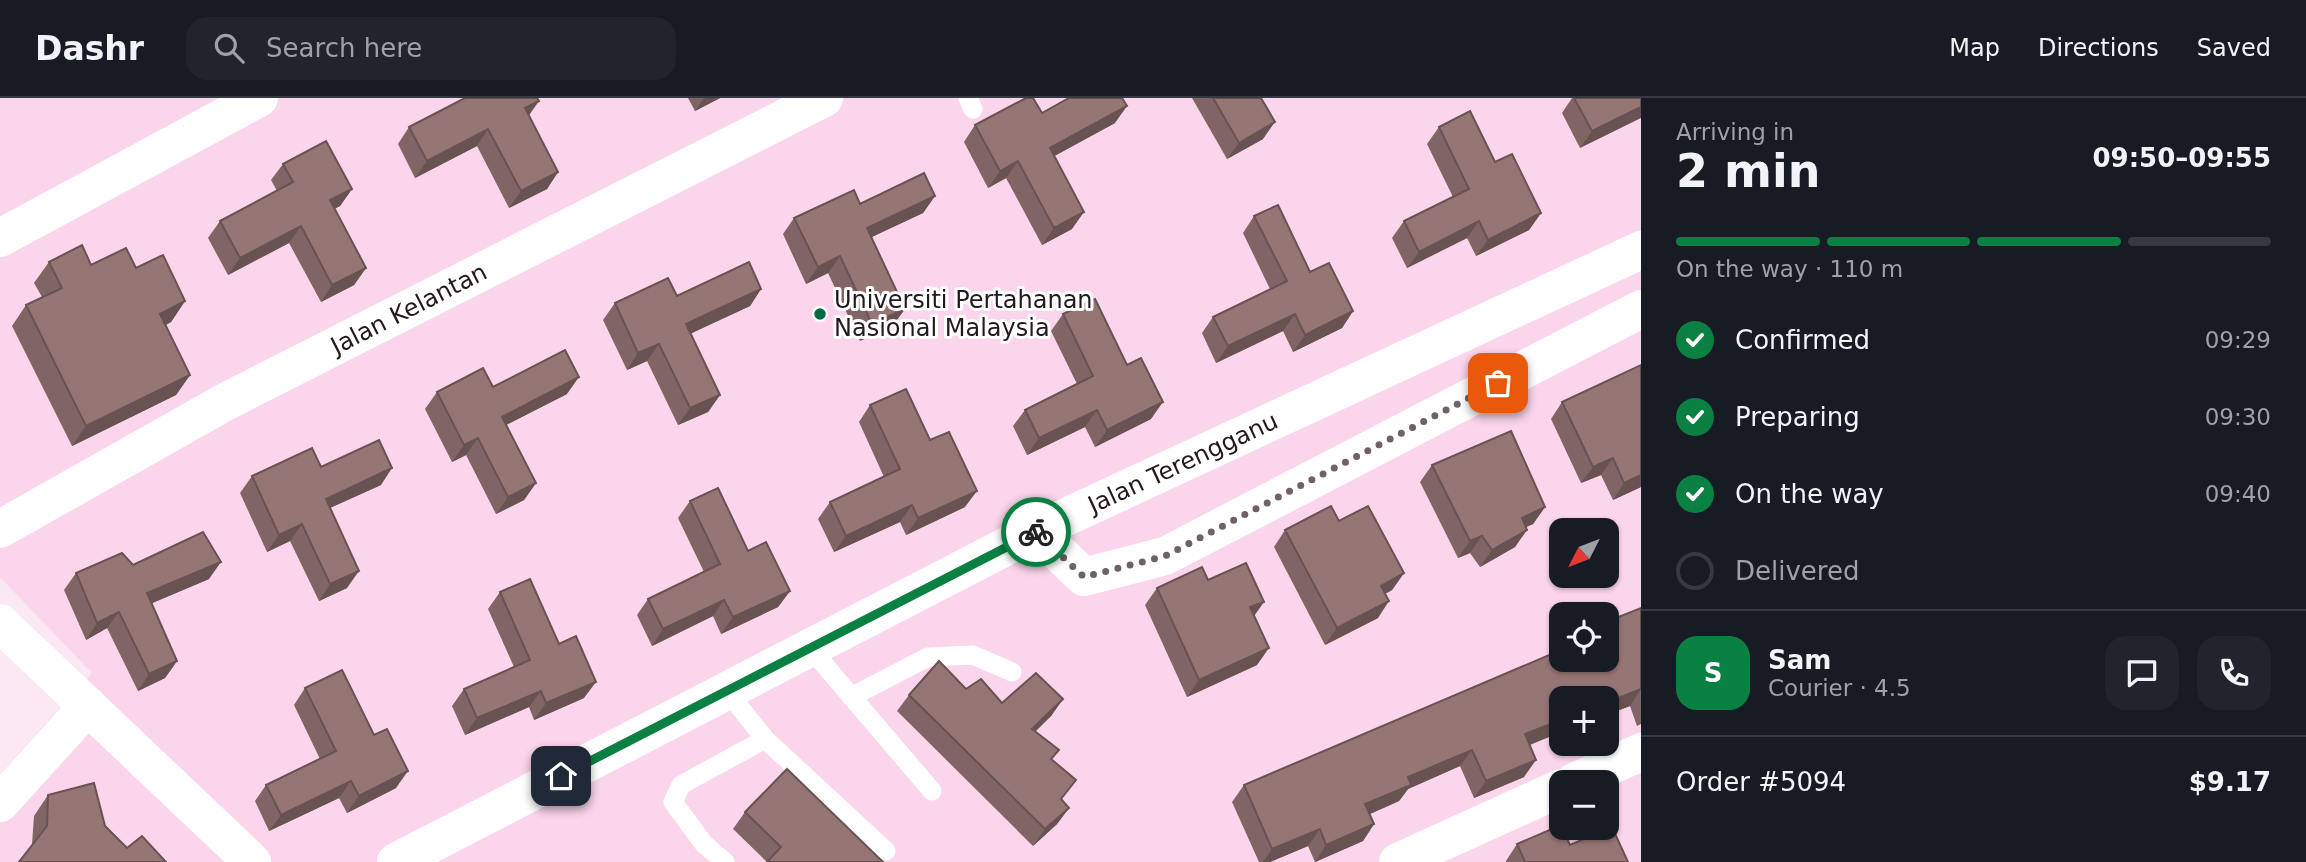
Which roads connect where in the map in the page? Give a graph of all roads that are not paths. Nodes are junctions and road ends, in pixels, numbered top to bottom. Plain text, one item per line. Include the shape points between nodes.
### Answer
1 (259, 98) edge
2 (824, 98) edge
3 (0, 238) edge
4 (1641, 250) edge
5 (1641, 309) edge
6 (0, 529) edge
7 (1035, 531) junction
8 (0, 623) edge
9 (810, 648) junction
10 (1012, 672) dead end
11 (727, 691) junction
12 (851, 697) junction
13 (88, 706) junction
14 (765, 739) junction
15 (1641, 752) edge
16 (1601, 770) edge
17 (932, 791) dead end
18 (1549, 793) edge
19 (0, 803) edge
20 (886, 851) dead end
21 (252, 862) edge
22 (396, 862) edge
23 (725, 862) edge
24 (1398, 862) edge

1 - 3 street
2 - 6 street, Jalan Kelantan via 225,402
4 - 7 street, Jalan Terengganu
5 - 7 street via 1165,556 1084,577
7 - 9 street, Jalan Terengganu
8 - 13 street
9 - 11 street, Jalan Terengganu
9 - 12 lane
10 - 12 lane via 973,655 928,657
11 - 14 lane
11 - 22 street, Jalan Terengganu
12 - 17 lane
13 - 19 street
13 - 21 street
14 - 20 lane
14 - 23 lane via 681,785 673,802 704,844
15 - 16 street
18 - 24 street

